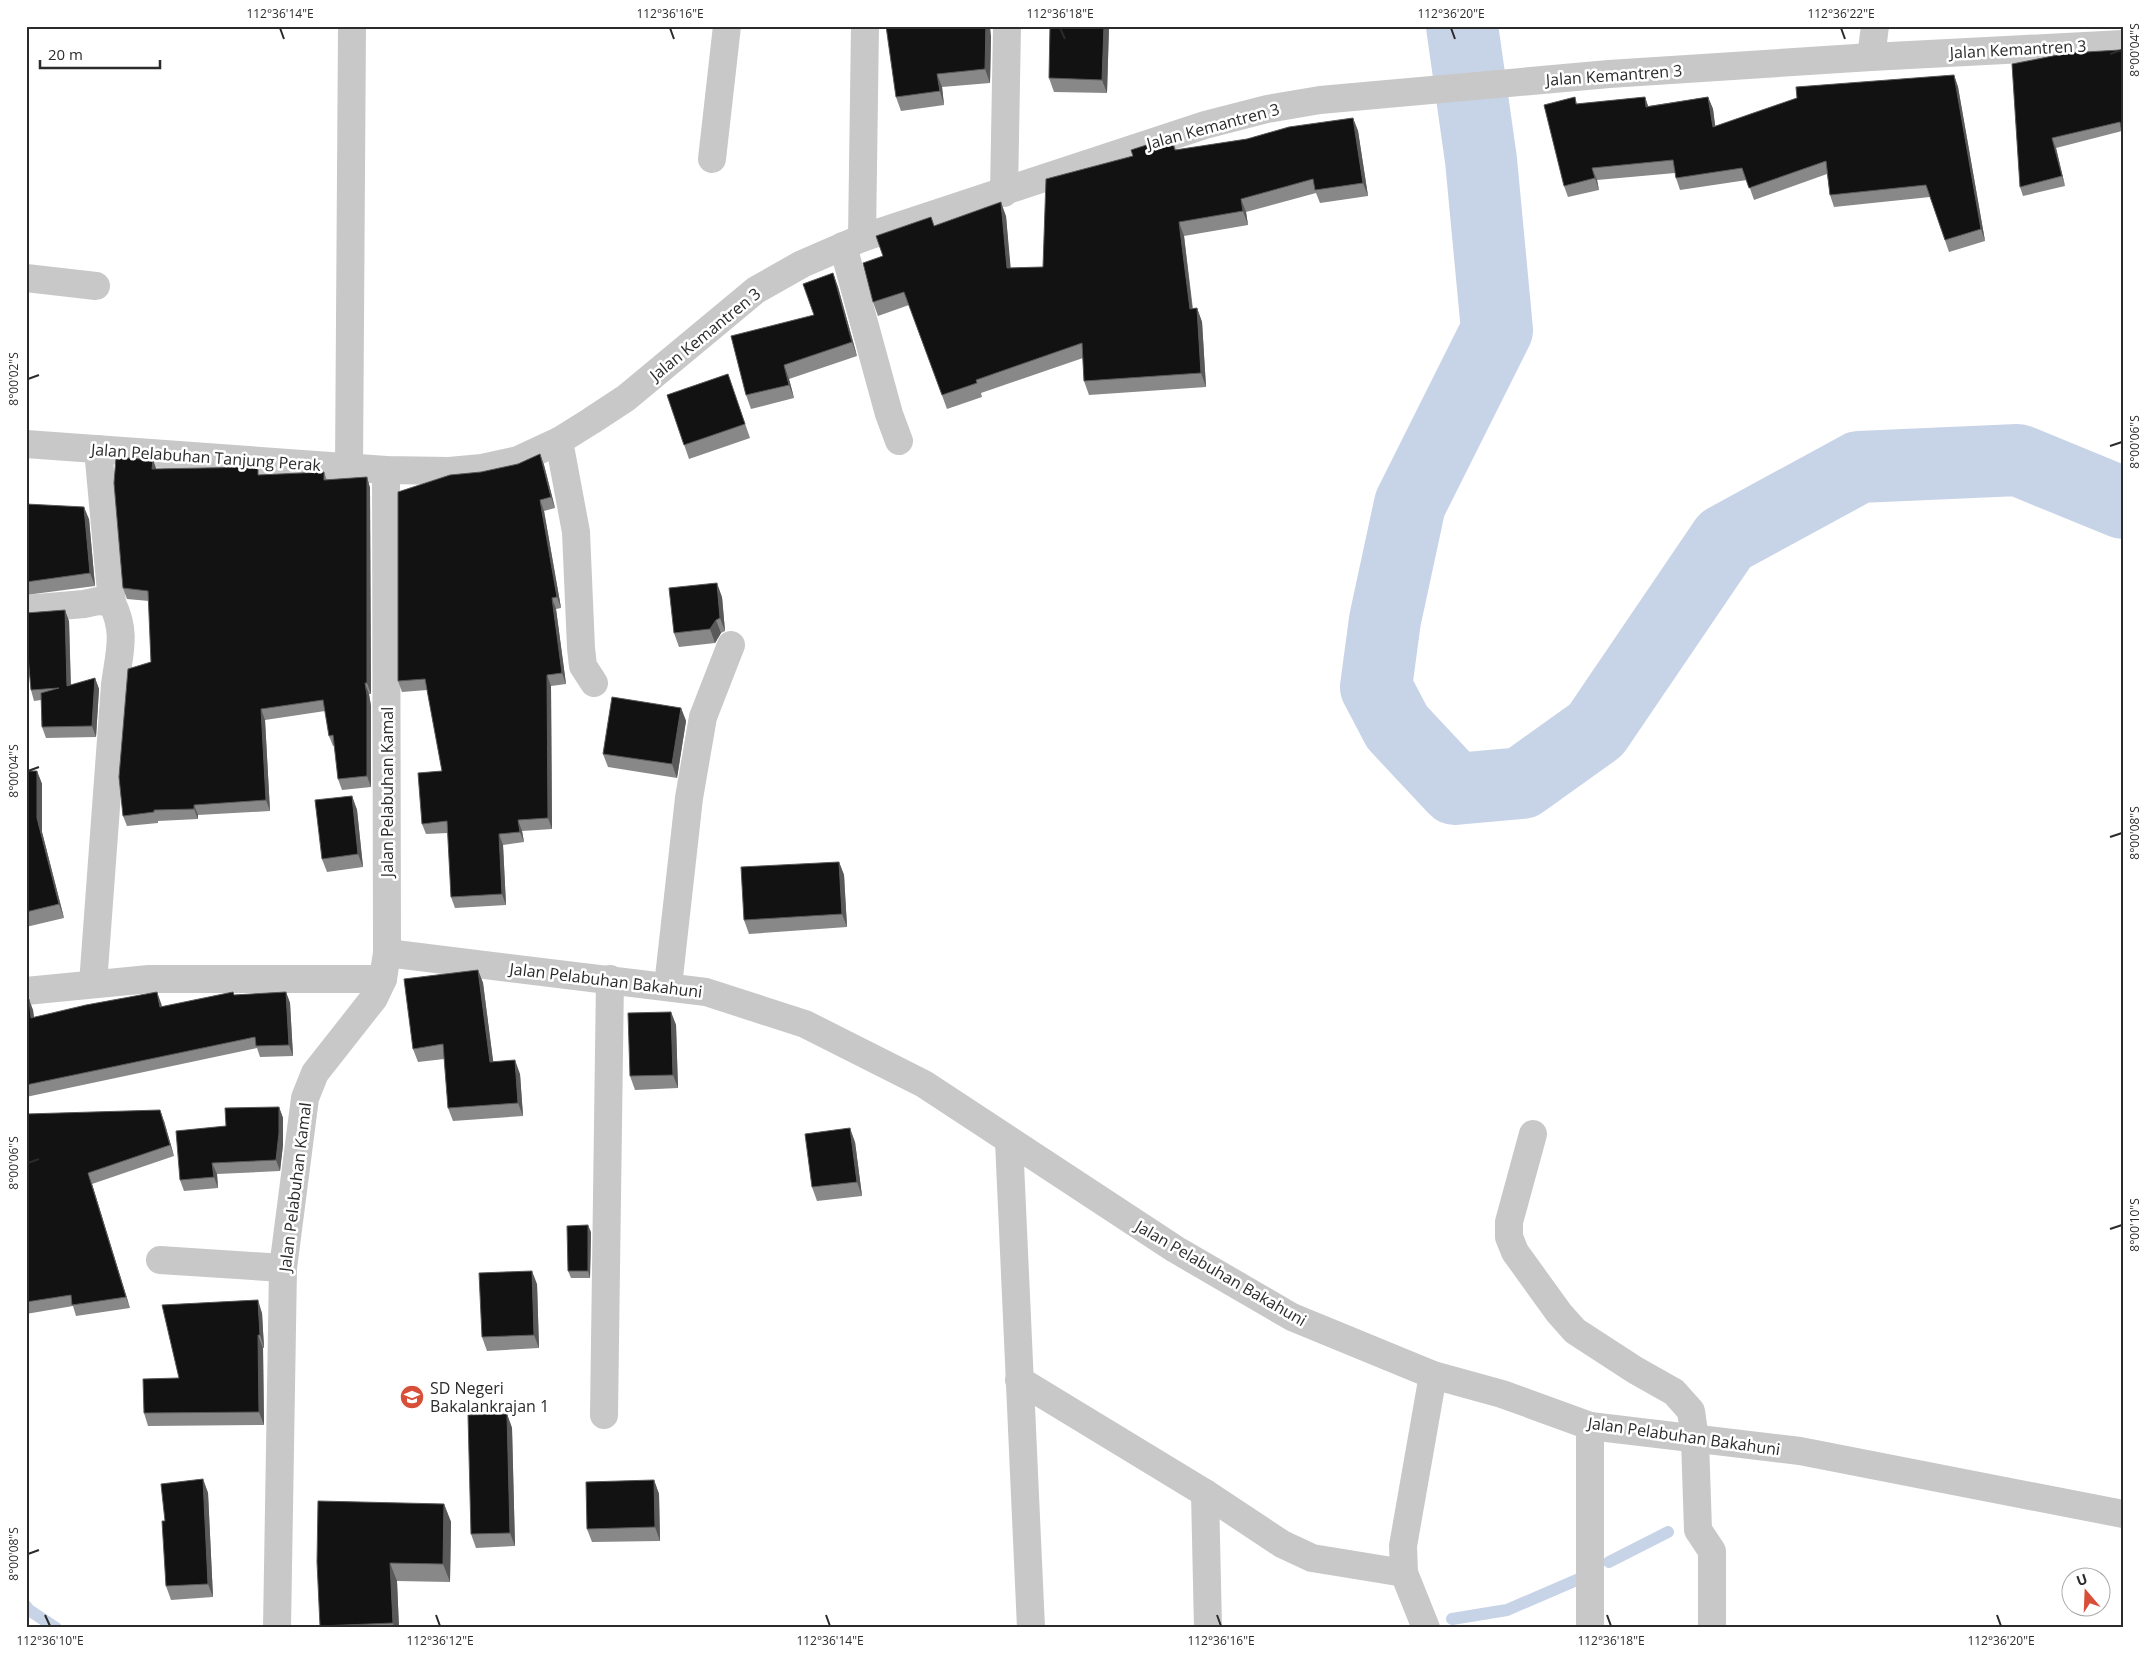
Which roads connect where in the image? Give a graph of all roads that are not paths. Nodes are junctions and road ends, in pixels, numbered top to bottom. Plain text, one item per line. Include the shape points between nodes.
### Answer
1 (352, 26) edge
2 (727, 26) edge
3 (865, 26) edge
4 (1007, 26) edge
5 (1875, 26) edge
6 (2123, 44) edge
7 (1871, 57) junction
8 (712, 159) dead end
9 (1004, 193) junction
10 (853, 242) junction
11 (26, 278) edge
12 (96, 286) dead end
13 (559, 441) junction
14 (899, 441) dead end
15 (26, 444) edge
16 (98, 449) junction
17 (348, 468) junction
18 (386, 470) junction
19 (112, 603) junction
20 (26, 609) edge
21 (731, 645) dead end
22 (594, 683) dead end
23 (385, 966) junction
24 (610, 979) junction
25 (93, 984) junction
26 (668, 986) junction
27 (26, 990) edge
28 (1533, 1134) dead end
29 (1009, 1141) junction
30 (160, 1260) dead end
31 (283, 1268) junction
32 (1433, 1375) junction
33 (1019, 1380) junction
34 (604, 1415) dead end
35 (1590, 1426) junction
36 (1695, 1440) junction
37 (1205, 1493) junction
38 (2123, 1514) edge
39 (1404, 1573) junction
40 (277, 1628) edge
41 (1030, 1628) edge
42 (1208, 1628) edge
43 (1426, 1628) edge
44 (1590, 1628) edge
45 (1712, 1628) edge

1 - 17 street
2 - 8 street
3 - 10 street
4 - 9 street
5 - 7 street
6 - 7 street, Jalan Kemantren 3
7 - 9 street, Jalan Kemantren 3 via 1609,74 1320,100 1205,125
9 - 10 street, Jalan Kemantren 3
10 - 13 street, Jalan Kemantren 3 via 802,264 756,290 626,398
10 - 14 street via 888,414
11 - 12 street
13 - 18 street, Jalan Kemantren 3 via 518,460 482,468
13 - 22 street via 576,532 583,666
15 - 16 street, Jalan Pelabuhan Tanjung Perak
16 - 17 street, Jalan Pelabuhan Tanjung Perak
16 - 19 street
17 - 18 street, Jalan Pelabuhan Tanjung Perak
18 - 23 street, Jalan Pelabuhan Kamal
19 - 20 street via 98,600
19 - 25 street via 120,619 122,639 115,685
21 - 26 street via 703,717 689,798
23 - 24 street, Jalan Pelabuhan Bakahuni
23 - 25 street, Jalan Pelabuhan Bakahuni
23 - 31 street, Jalan Pelabuhan Kamal via 374,998 315,1073 305,1098
24 - 26 street, Jalan Pelabuhan Bakahuni
24 - 34 street
25 - 27 street, Jalan Pelabuhan Bakahuni
26 - 29 street, Jalan Pelabuhan Bakahuni via 706,992 805,1024 924,1084
28 - 36 street via 1509,1222 1509,1237 1515,1252 1576,1331 1674,1392 1691,1411
29 - 32 street, Jalan Pelabuhan Bakahuni via 1175,1249 1292,1317
29 - 33 street
30 - 31 street
31 - 40 street, Jalan Pelabuhan Kamal
32 - 35 street, Jalan Pelabuhan Bakahuni via 1502,1394
32 - 39 street via 1403,1546
33 - 37 street
33 - 41 street
35 - 36 street, Jalan Pelabuhan Bakahuni
35 - 44 street
36 - 38 street, Jalan Pelabuhan Bakahuni via 1800,1452
36 - 45 street via 1698,1530 1712,1551
37 - 39 street via 1282,1544 1312,1558
37 - 42 street
39 - 43 street

